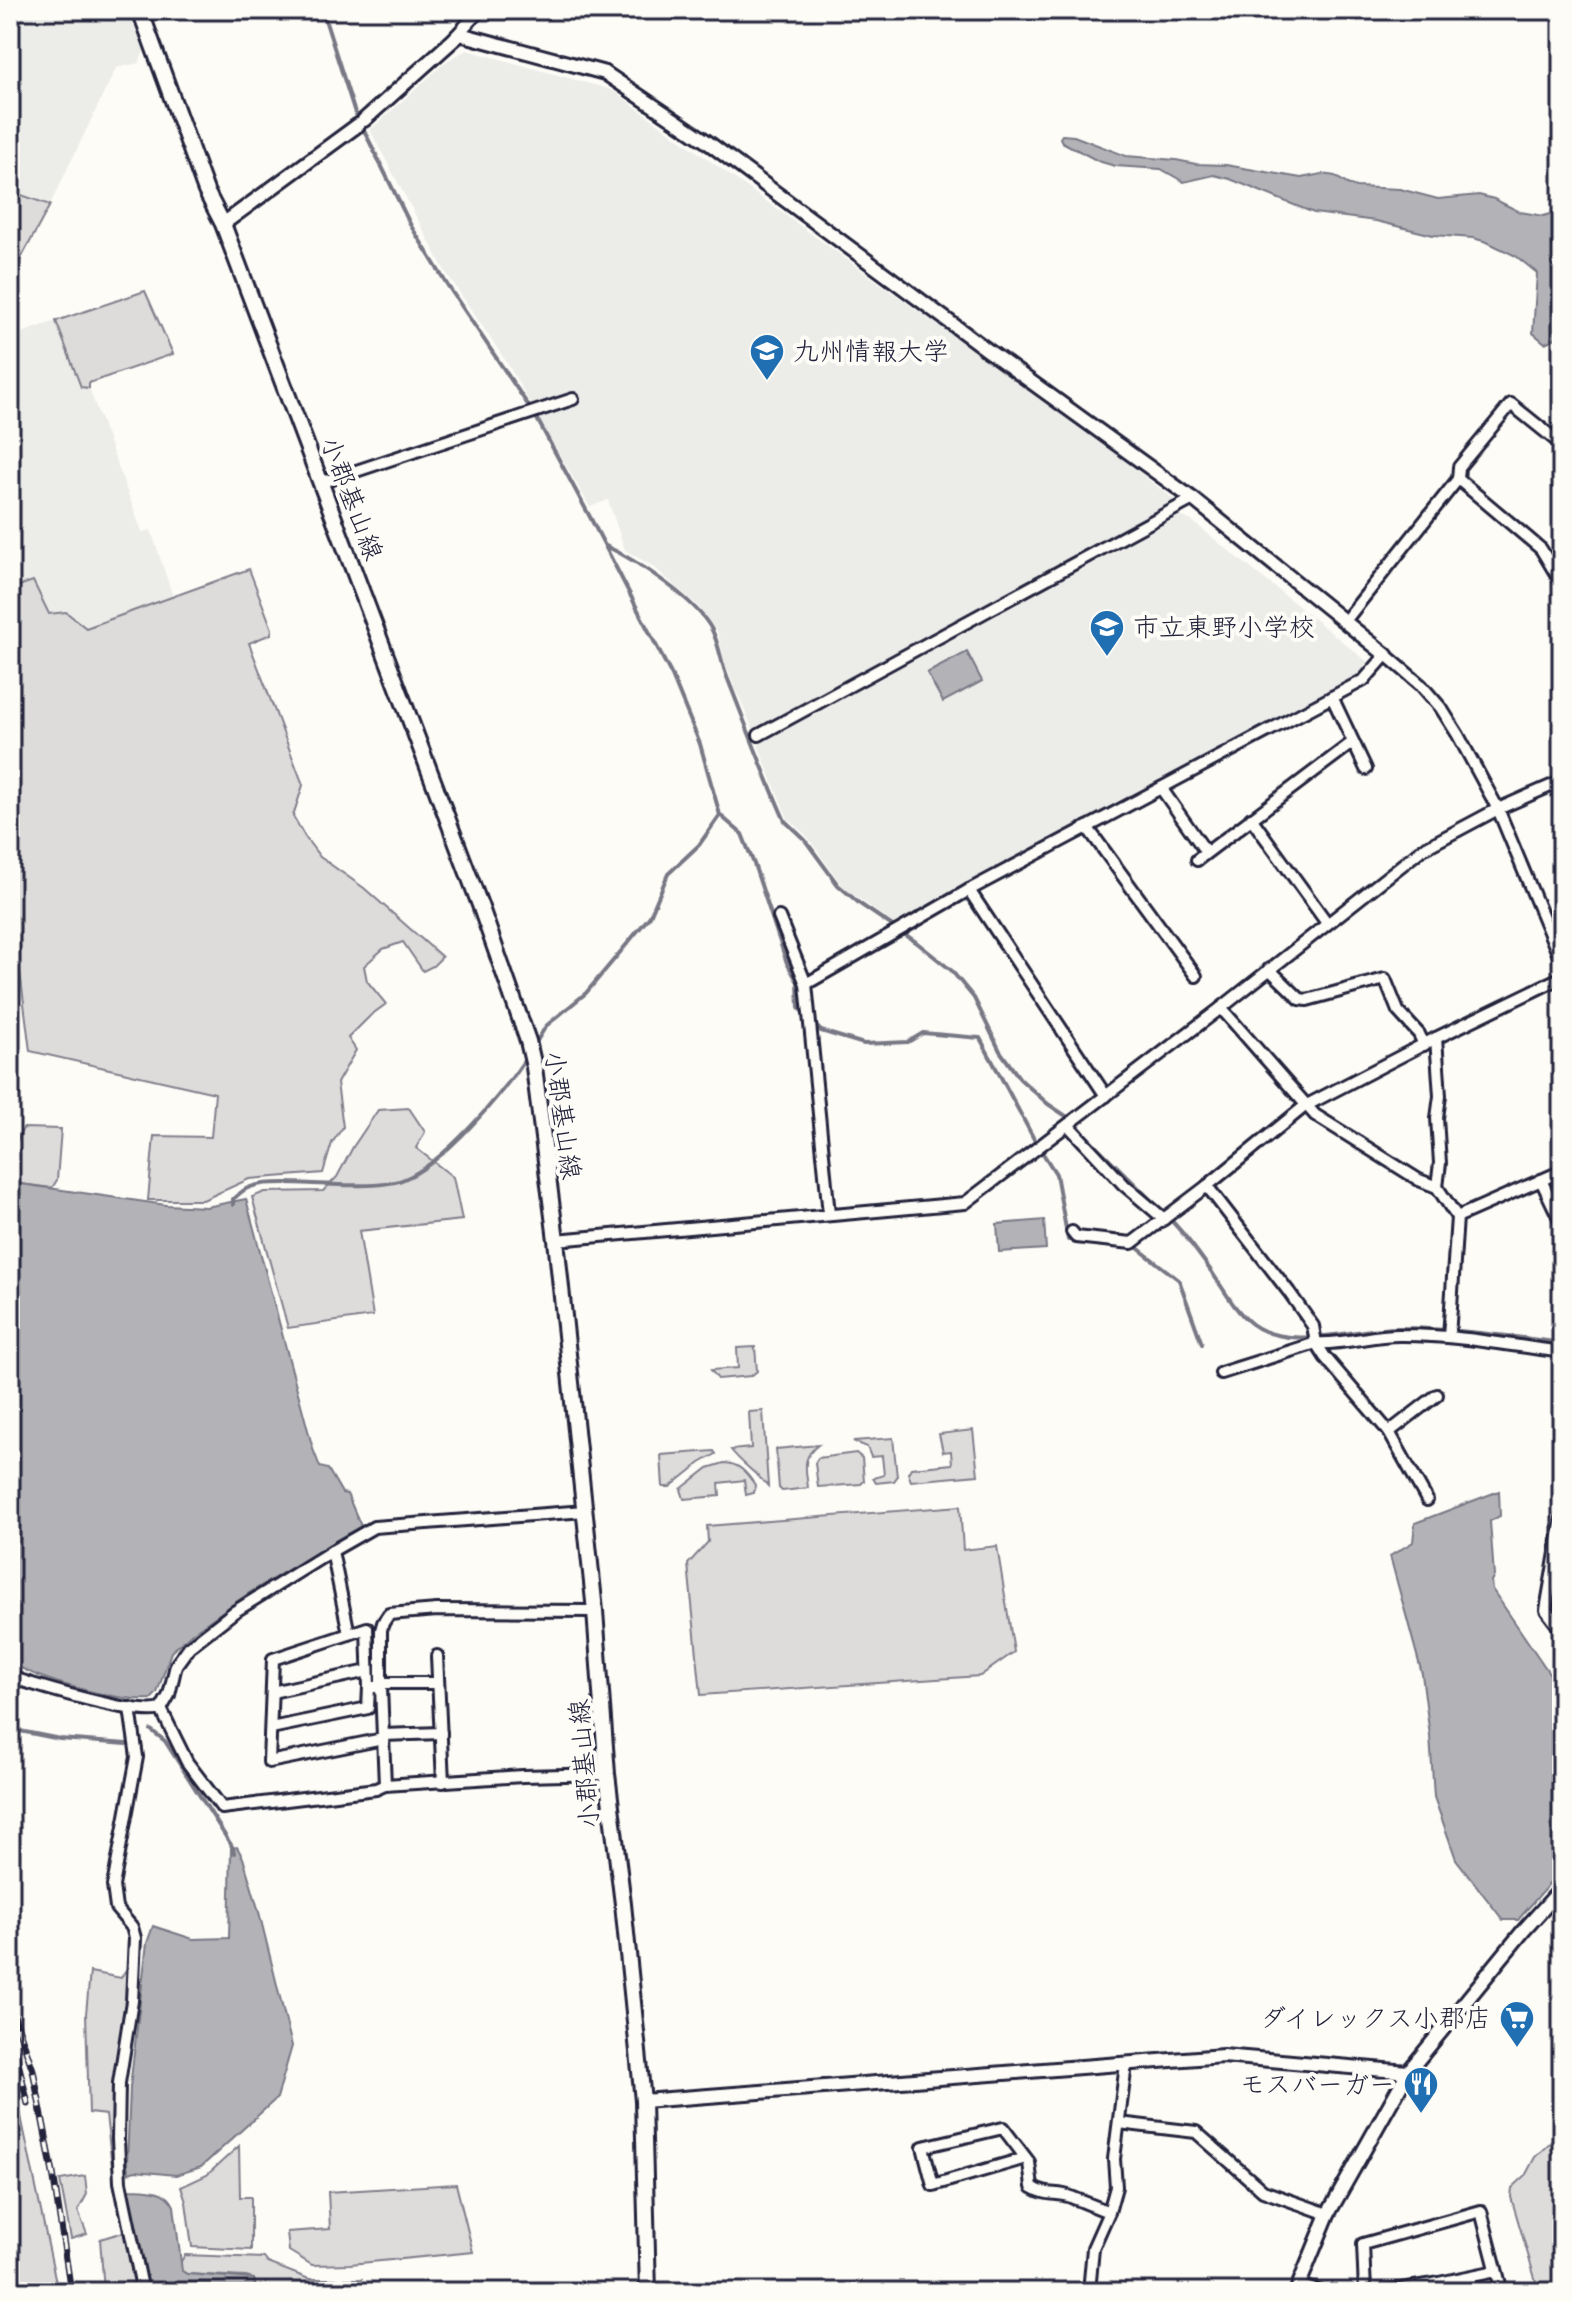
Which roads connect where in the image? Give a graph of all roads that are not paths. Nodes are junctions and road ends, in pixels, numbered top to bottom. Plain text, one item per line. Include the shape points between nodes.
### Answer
1 (140, 10) edge
2 (480, 10) edge
3 (439, 53) junction
4 (223, 224) junction
5 (573, 399) dead end
6 (1562, 445) edge
7 (1458, 479) junction
8 (320, 483) junction
9 (1193, 499) junction
10 (1562, 584) edge
11 (1345, 621) junction
12 (1386, 655) junction
13 (1332, 697) junction
14 (759, 735) dead end
15 (1353, 742) junction
16 (1366, 769) dead end
17 (1562, 781) edge
18 (1161, 788) junction
19 (1498, 809) junction
20 (1251, 818) junction
21 (1087, 827) junction
22 (969, 890) junction
23 (779, 917) dead end
24 (1327, 923) junction
25 (1562, 963) edge
26 (1269, 969) junction
27 (1196, 976) dead end
28 (1562, 977) edge
29 (806, 984) junction
30 (1221, 1008) junction
31 (1436, 1038) junction
32 (1424, 1045) junction
33 (1106, 1096) junction
34 (1305, 1106) junction
35 (1068, 1125) junction
36 (1562, 1171) edge
37 (1541, 1180) junction
38 (1207, 1186) junction
39 (1437, 1187) junction
40 (829, 1214) junction
41 (1457, 1217) junction
42 (1164, 1219) junction
43 (1562, 1224) edge
44 (1072, 1232) dead end
45 (556, 1240) junction
46 (1449, 1337) junction
47 (1316, 1343) junction
48 (1562, 1352) edge
49 (1221, 1373) dead end
50 (1437, 1395) dead end
51 (1389, 1432) junction
52 (1427, 1500) dead end
53 (585, 1511) junction
54 (1562, 1518) edge
55 (332, 1551) junction
56 (595, 1611) junction
57 (1562, 1631) edge
58 (349, 1634) junction
59 (437, 1656) dead end
60 (368, 1671) junction
61 (10, 1677) edge
62 (438, 1683) junction
63 (381, 1685) junction
64 (369, 1687) junction
65 (272, 1692) junction
66 (130, 1708) junction
67 (161, 1709) junction
68 (271, 1728) junction
69 (441, 1733) junction
70 (383, 1737) junction
71 (607, 1774) junction
72 (443, 1782) junction
73 (385, 1785) junction
74 (1562, 1888) edge
75 (1126, 2064) junction
76 (1408, 2072) junction
77 (643, 2101) junction
78 (1119, 2123) junction
79 (1026, 2158) junction
80 (1109, 2212) junction
81 (1328, 2214) junction
82 (1496, 2271) junction
83 (1297, 2288) edge
84 (143, 2292) edge
85 (648, 2292) edge
86 (1089, 2292) edge
87 (1322, 2292) edge
88 (1365, 2292) edge
89 (1381, 2292) edge
90 (1502, 2292) edge

1 - 4 main road, 小郡基山線
2 - 3 street
3 - 4 street via 361,122
3 - 9 street via 460,34 605,73 706,141
4 - 8 main road, 小郡基山線
5 - 8 street
6 - 7 street via 1511,404 1459,467
7 - 10 street via 1541,549
7 - 11 street
8 - 45 main road, 小郡基山線 via 529,1042
9 - 11 street
9 - 14 street
11 - 12 street
12 - 13 street via 1364,680
12 - 19 street via 1441,708
13 - 15 street
13 - 18 street
15 - 16 street
15 - 20 street
17 - 19 street
18 - 20 street via 1202,856
18 - 21 street
19 - 24 street via 1421,850
19 - 25 street
20 - 24 street
21 - 22 street
21 - 27 street
22 - 29 street
22 - 33 street
23 - 29 street
24 - 26 street
26 - 30 street
26 - 32 street via 1307,1000 1385,979 1398,1011
28 - 31 street
29 - 40 street
30 - 33 street
30 - 34 street
31 - 32 street
31 - 39 street
32 - 34 street
33 - 35 street
34 - 38 street
34 - 39 street
35 - 40 street via 965,1203
35 - 42 street
36 - 37 street
37 - 41 street
37 - 43 street
38 - 42 street
38 - 47 street via 1313,1326
39 - 41 street
40 - 45 street
41 - 46 street
42 - 44 street via 1132,1243 1076,1237
45 - 53 main road, 小郡基山線
46 - 47 street via 1399,1334
46 - 48 street
47 - 49 street
47 - 51 street
50 - 51 street
51 - 52 street
53 - 55 street via 374,1527
53 - 56 main road, 小郡基山線
54 - 57 street via 1546,1610
55 - 58 street
55 - 67 street via 189,1647 176,1665
56 - 63 street via 389,1614 381,1630
56 - 71 main road, 小郡基山線
58 - 60 street via 367,1628
58 - 65 street via 273,1659
59 - 62 street
60 - 64 street
60 - 65 street
61 - 66 street
62 - 63 street
62 - 69 street
63 - 64 street
63 - 70 street
64 - 68 street via 368,1708
65 - 68 street
66 - 67 street
66 - 84 street via 137,1757 113,1886 116,1908 135,1938 118,2139 120,2182
67 - 73 street via 187,1762 222,1808
68 - 70 street via 269,1762
69 - 70 street
69 - 72 street
70 - 73 street
71 - 72 street
71 - 77 main road, 小郡基山線
72 - 73 street
74 - 76 street
75 - 76 street via 1223,2056
75 - 77 street
75 - 78 street
76 - 81 street
77 - 85 main road, 小郡基山線
78 - 80 street via 1116,2187
78 - 81 street via 1196,2132 1263,2191
79 - 79 street via 1003,2128 923,2147 933,2185
79 - 80 street via 1032,2187
80 - 86 street via 1093,2248
81 - 83 street
82 - 88 street via 1481,2211 1363,2244
82 - 89 street
82 - 90 street
83 - 87 street

